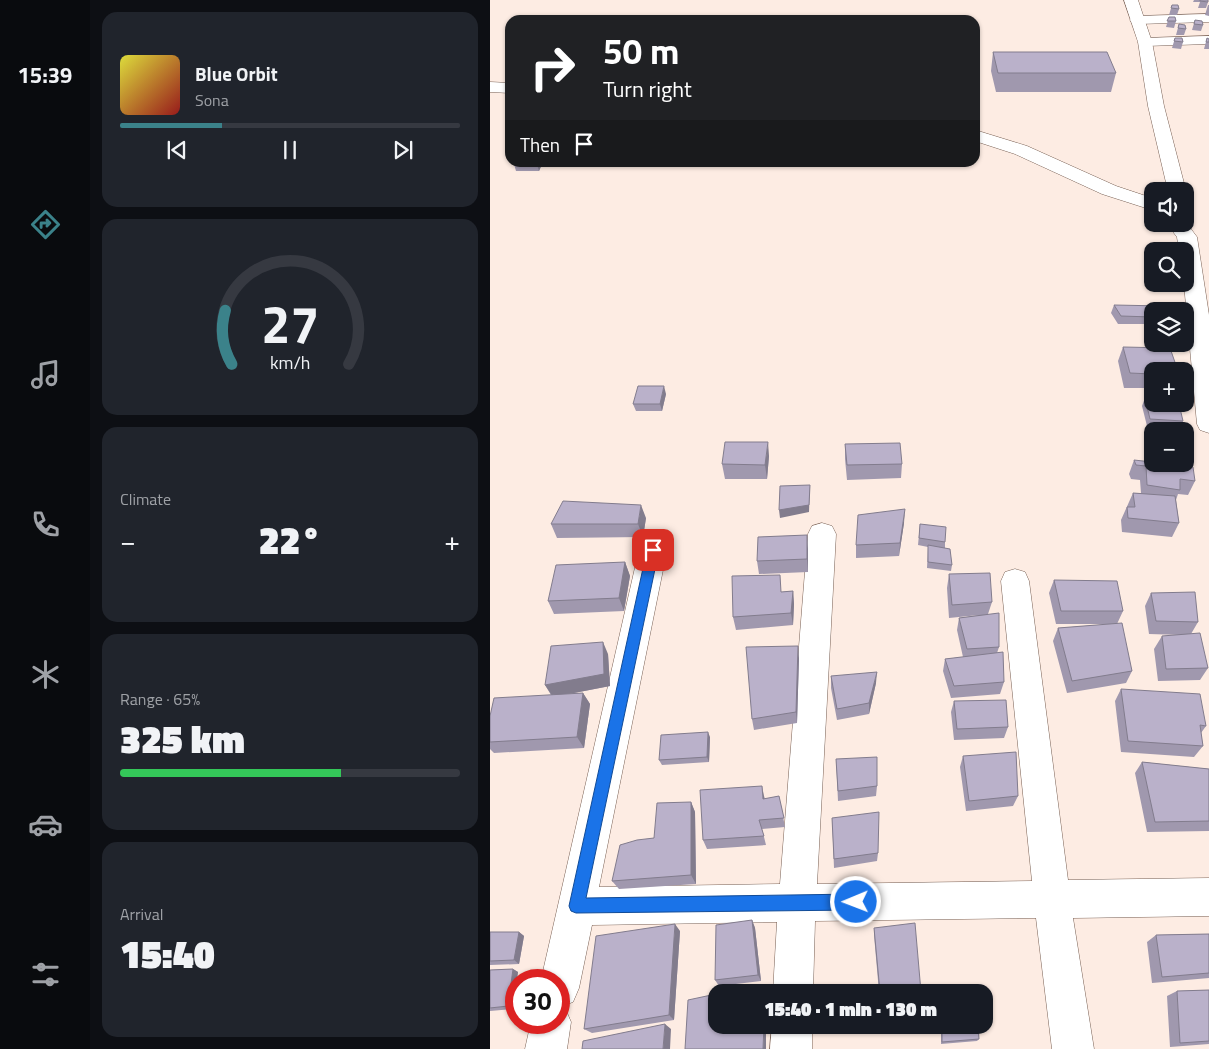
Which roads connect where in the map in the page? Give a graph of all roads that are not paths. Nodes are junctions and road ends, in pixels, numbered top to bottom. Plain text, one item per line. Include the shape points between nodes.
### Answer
1 (1131, 0) edge
2 (1209, 18) edge
3 (1137, 20) junction
4 (1209, 40) edge
5 (1145, 42) junction
6 (490, 87) edge
7 (505, 88) edge
8 (980, 138) edge
9 (1173, 182) edge
10 (1144, 200) edge
11 (1184, 232) edge
12 (1209, 424) edge
13 (822, 534) dead end
14 (653, 550) dead end
15 (1015, 581) dead end
16 (1209, 897) edge
17 (1052, 900) junction
18 (797, 903) junction
19 (576, 906) junction
20 (563, 969) edge
21 (793, 984) edge
22 (549, 1034) edge
23 (792, 1034) edge
24 (546, 1049) edge
25 (791, 1049) edge
26 (1073, 1049) edge

1 - 3 street
2 - 3 street
3 - 5 street
4 - 5 street
5 - 9 street
6 - 7 street
8 - 10 street via 1021,150 1110,190
11 - 12 street via 1196,295
13 - 18 street
14 - 19 street
15 - 17 street
16 - 17 street
17 - 18 street
17 - 26 street
18 - 19 street
18 - 21 street
19 - 20 street
22 - 24 street
23 - 25 street

